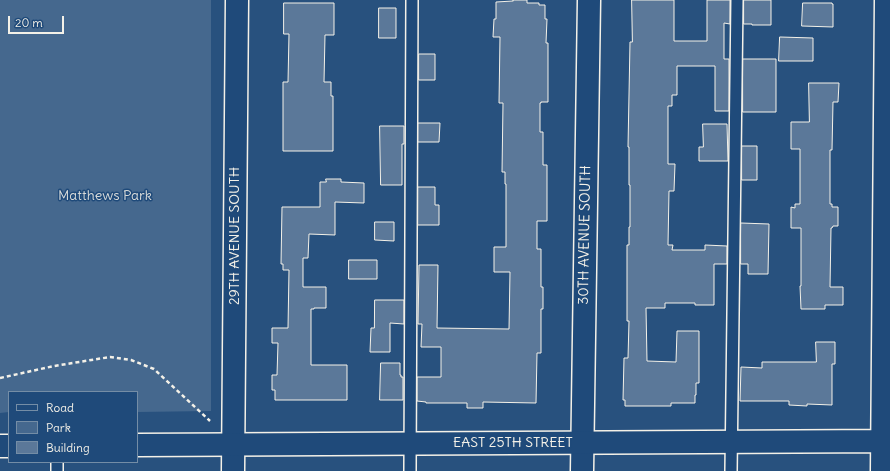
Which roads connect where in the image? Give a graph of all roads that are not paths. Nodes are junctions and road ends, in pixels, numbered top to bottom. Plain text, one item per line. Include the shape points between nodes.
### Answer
1 (237, 0) edge
2 (412, 0) edge
3 (589, 0) edge
4 (737, 0) edge
5 (886, 0) edge
6 (888, 35) edge
7 (887, 288) edge
8 (886, 441) edge
9 (582, 442) junction
10 (731, 442) junction
11 (410, 444) junction
12 (138, 445) edge
13 (233, 445) junction
14 (233, 471) edge
15 (410, 471) edge
16 (582, 471) edge
17 (731, 471) edge
18 (882, 471) edge

1 - 13 street, 29TH AVENUE SOUTH
2 - 11 lane
3 - 9 street, 30TH AVENUE SOUTH
4 - 10 lane
5 - 6 street
6 - 7 street
7 - 8 street
8 - 10 street, EAST 25TH STREET
8 - 18 street
9 - 10 street, EAST 25TH STREET
9 - 11 street, EAST 25TH STREET
9 - 16 street, 30TH AVENUE SOUTH
10 - 17 lane
11 - 13 street, EAST 25TH STREET
11 - 15 lane
12 - 13 street, EAST 25TH STREET
13 - 14 street, 29TH AVENUE SOUTH

